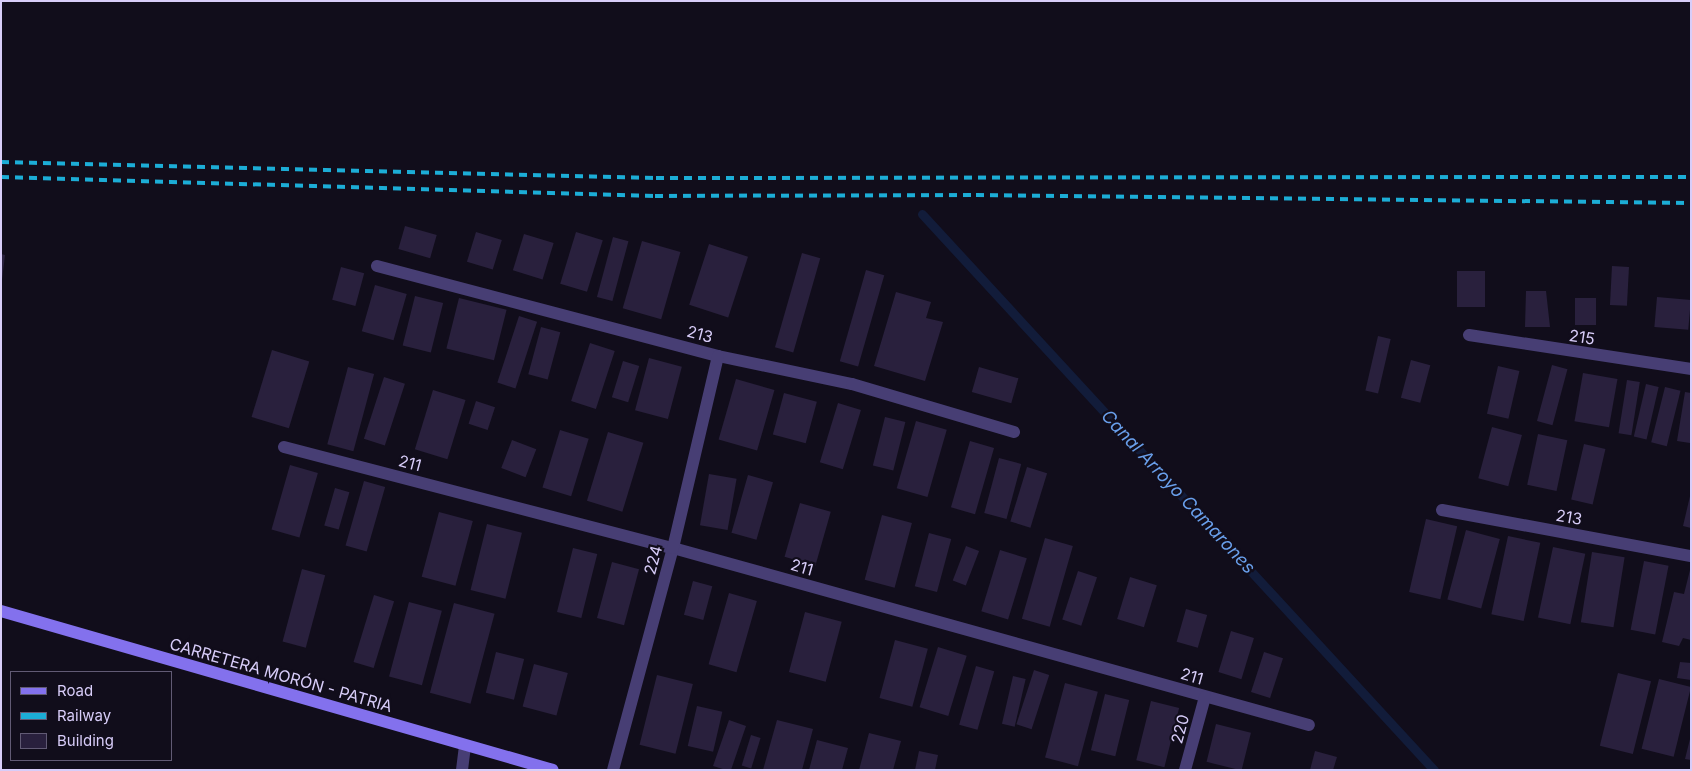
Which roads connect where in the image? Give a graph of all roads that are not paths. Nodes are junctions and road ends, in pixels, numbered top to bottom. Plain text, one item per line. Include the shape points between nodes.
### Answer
1 (377, 266) dead end
2 (1469, 335) dead end
3 (718, 356) junction
4 (1691, 369) edge
5 (1014, 432) dead end
6 (284, 448) dead end
7 (1442, 510) dead end
8 (673, 548) junction
9 (1691, 556) edge
10 (1, 611) edge
11 (1205, 697) junction
12 (1309, 725) dead end
13 (465, 746) junction
14 (462, 770) edge
15 (552, 770) edge
16 (613, 770) edge
17 (1185, 770) edge

1 - 3 street, 213
2 - 4 street, 215
3 - 5 street, 213 via 852,384
3 - 8 street, 224
6 - 8 street, 211
7 - 9 street, 213
8 - 11 street, 211
8 - 16 street, 224
10 - 13 main road, CARRETERA MORÓN - PATRIA
11 - 12 street, 211
11 - 17 street, 220
13 - 14 street
13 - 15 main road, CARRETERA MORÓN - PATRIA

